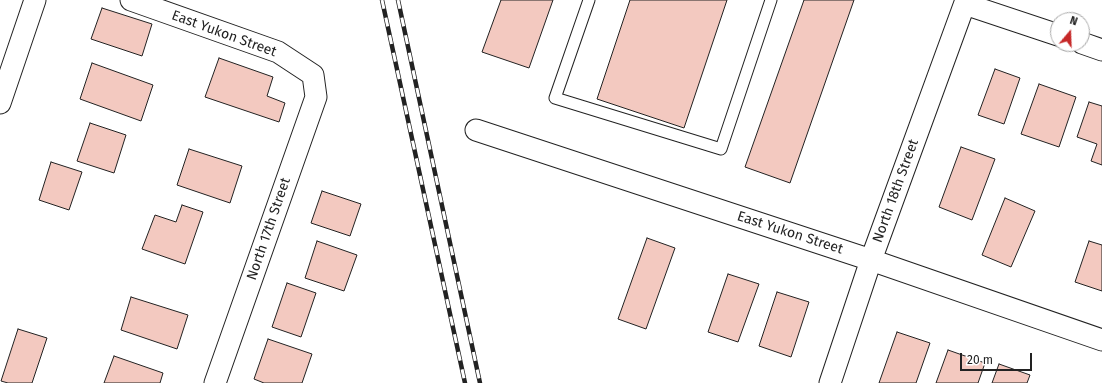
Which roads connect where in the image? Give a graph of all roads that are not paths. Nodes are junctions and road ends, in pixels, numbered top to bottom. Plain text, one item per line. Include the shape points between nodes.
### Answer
1 (35, 0) edge
2 (131, 0) edge
3 (589, 0) edge
4 (771, 0) edge
5 (966, 2) edge
6 (1050, 32) edge
7 (1090, 46) edge
8 (1102, 50) edge
9 (313, 75) joint
10 (0, 103) edge
11 (476, 130) dead end
12 (871, 260) junction
13 (1102, 340) edge
14 (215, 383) edge
15 (830, 383) edge

1 - 10 street
2 - 9 street, East Yukon Street via 278,52
3 - 4 lane via 556,98 721,149
5 - 6 street
5 - 12 street, North 18th Street
7 - 8 street
9 - 14 street, North 17th Street via 316,97
11 - 12 street, East Yukon Street
12 - 13 street, East Yukon Street
12 - 15 street, North 18th Street

